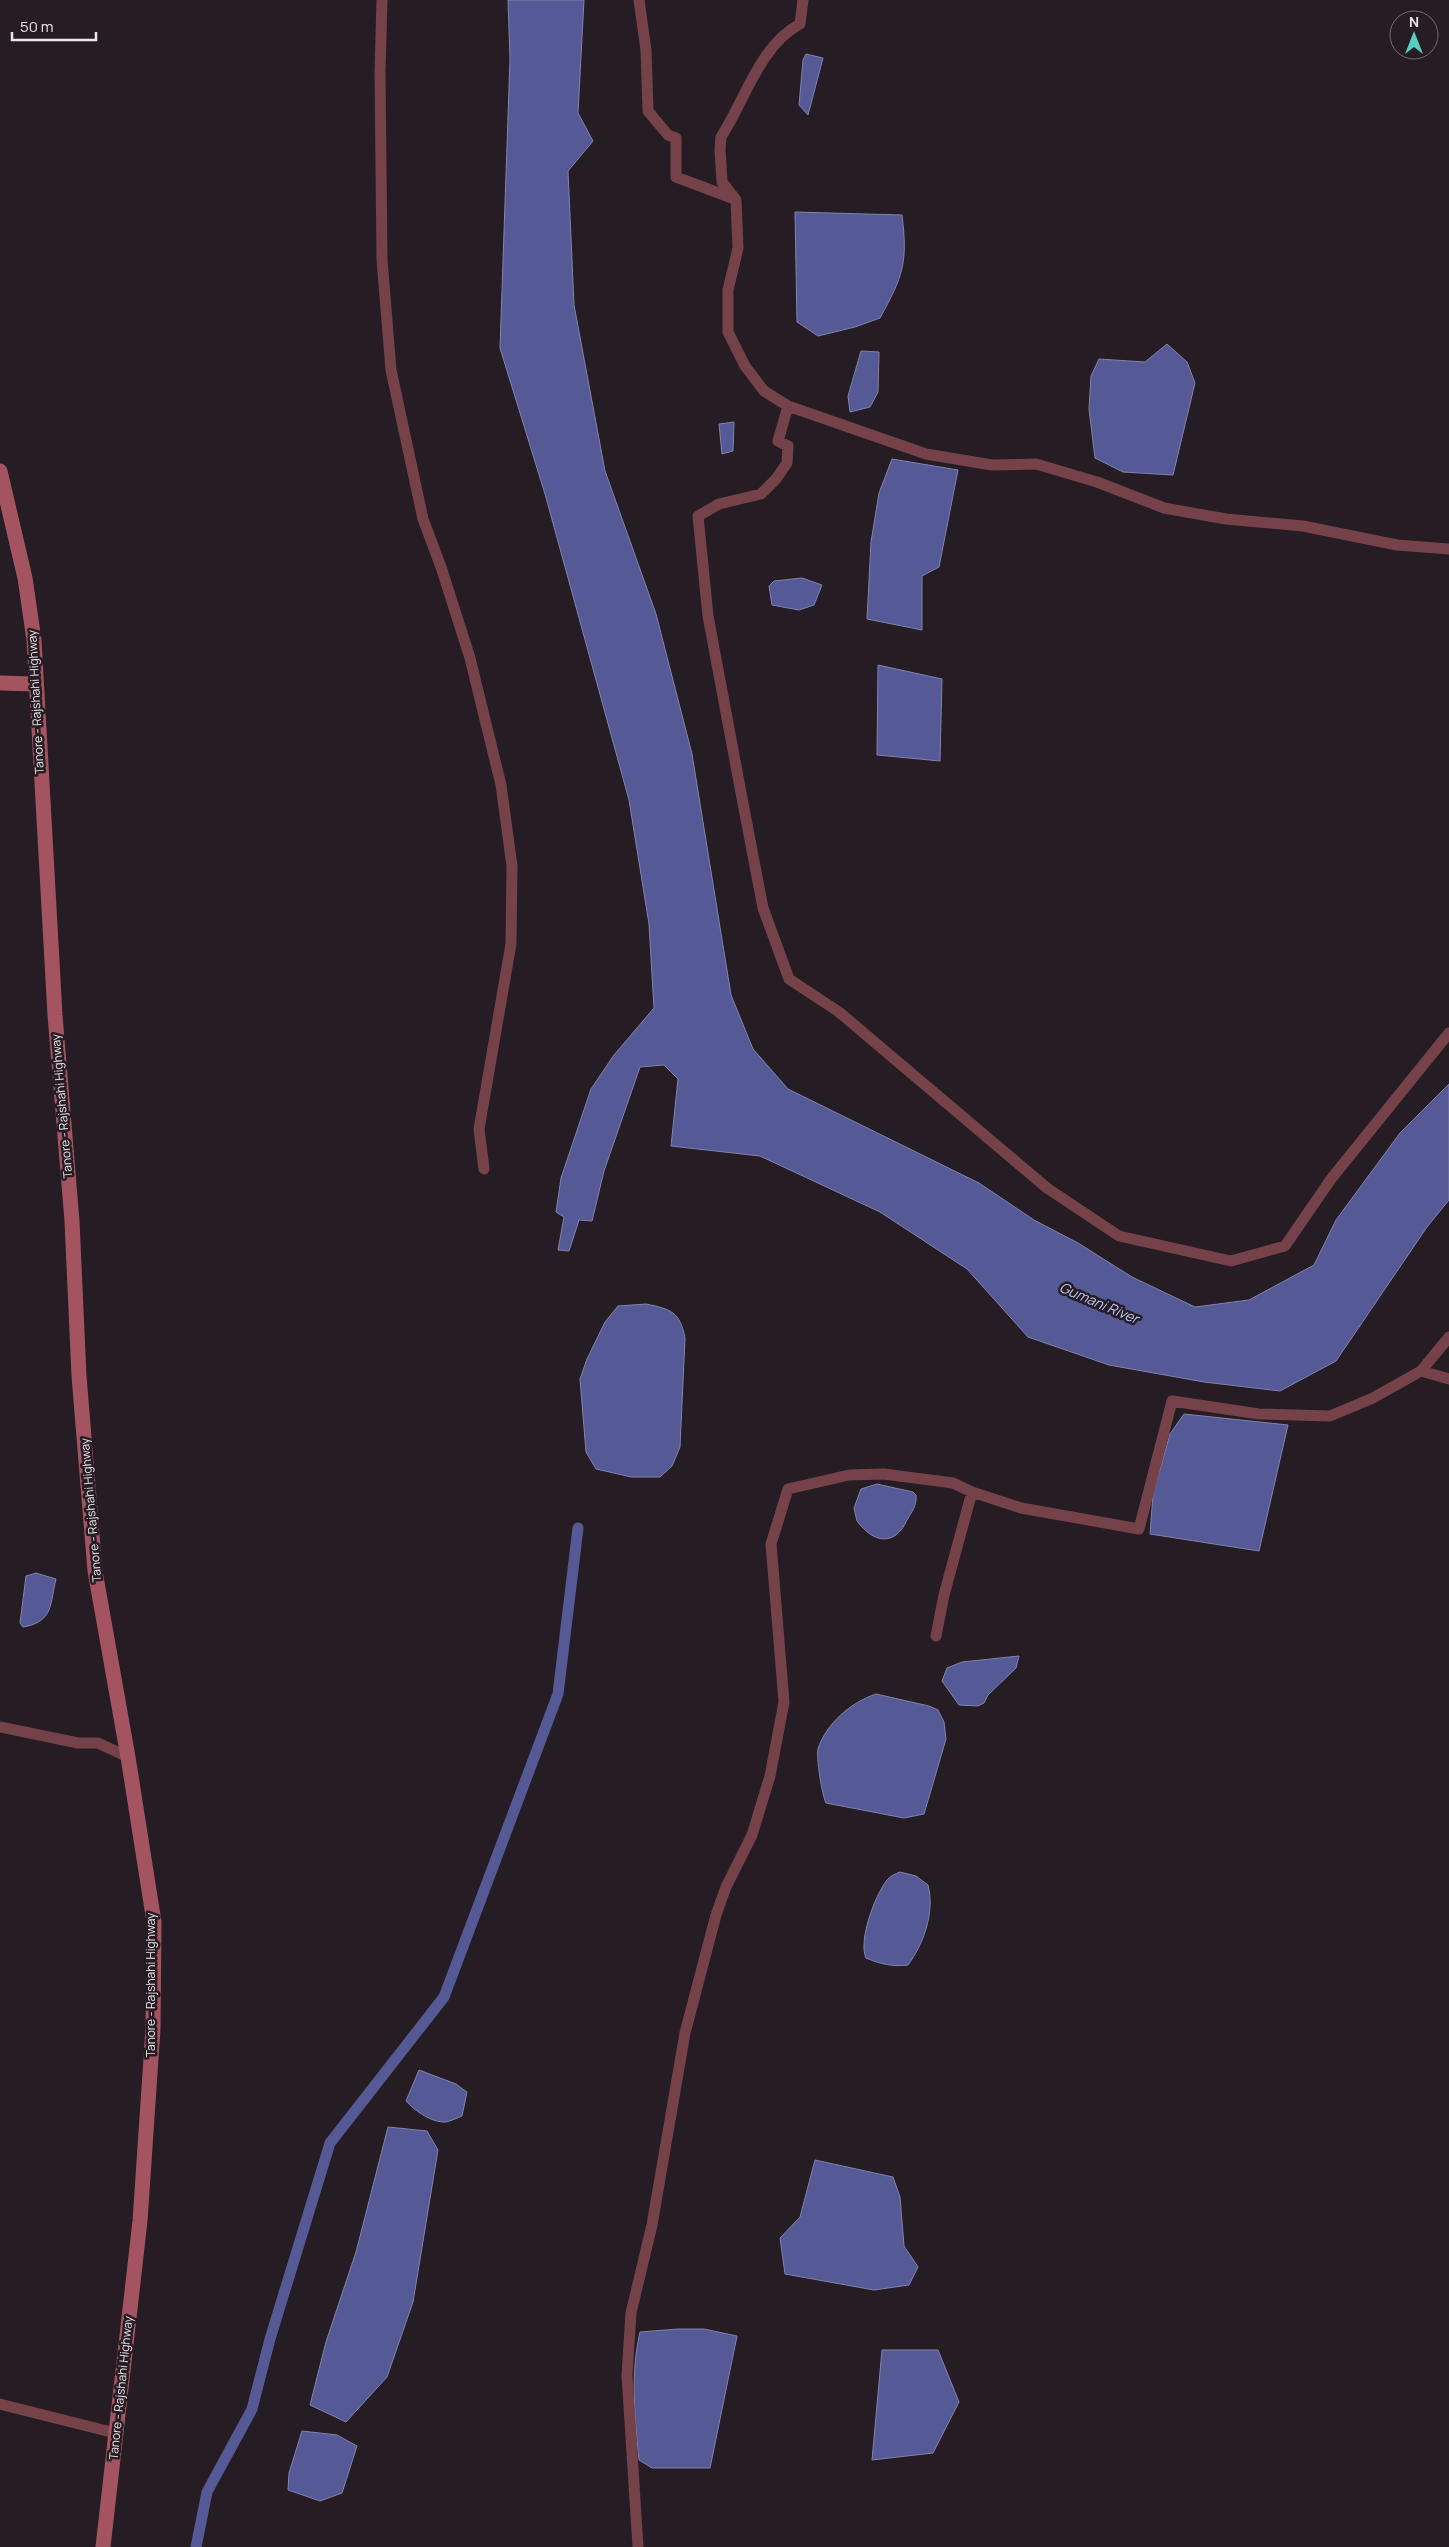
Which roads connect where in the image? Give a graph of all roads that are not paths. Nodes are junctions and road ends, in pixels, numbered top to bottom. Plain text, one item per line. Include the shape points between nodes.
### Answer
1 (382, 0) edge
2 (639, 0) edge
3 (803, 0) edge
4 (736, 200) junction
5 (788, 406) junction
6 (0, 471) edge
7 (1449, 549) edge
8 (0, 683) edge
9 (35, 684) junction
10 (1449, 1033) edge
11 (484, 1169) dead end
12 (1449, 1337) edge
13 (1421, 1371) junction
14 (1449, 1379) edge
15 (972, 1492) junction
16 (936, 1636) dead end
17 (0, 1727) edge
18 (128, 1757) junction
19 (0, 2404) edge
20 (115, 2433) junction
21 (103, 2547) edge
22 (638, 2547) edge

1 - 11 street via 382,260 391,370 423,518 470,658 501,785 512,866 511,944 479,1129
2 - 4 street via 646,50 648,111 668,135 676,138 676,177
3 - 4 street via 800,24 772,47 721,137 722,182
4 - 5 street via 738,248 728,290 728,332 745,366 764,391
5 - 7 street via 926,454 992,465 1036,464 1097,482 1164,508 1303,526 1397,545
5 - 10 street via 778,441 788,446 786,463 776,479 761,494 719,504 698,516 708,616 742,798 764,908 789,979 839,1012 1047,1188 1119,1236 1231,1261 1285,1246 1342,1165
6 - 9 main road, Tanore - Rajshahi Highway via 25,578 34,640
8 - 9 main road
9 - 18 main road, Tanore - Rajshahi Highway via 55,1016 72,1221 79,1376 95,1571
12 - 13 street
13 - 14 street
13 - 15 street via 1381,1394 1330,1416 1259,1414 1172,1401 1139,1529 1021,1508
15 - 16 street
15 - 22 street via 953,1483 884,1474 849,1475 788,1489 771,1544 784,1702 765,1793 752,1835 716,1915 685,2033 652,2225 631,2313 627,2375
17 - 18 street via 78,1743 98,1743
18 - 20 main road, Tanore - Rajshahi Highway via 154,1922 152,2029 140,2221
19 - 20 street
20 - 21 main road, Tanore - Rajshahi Highway

